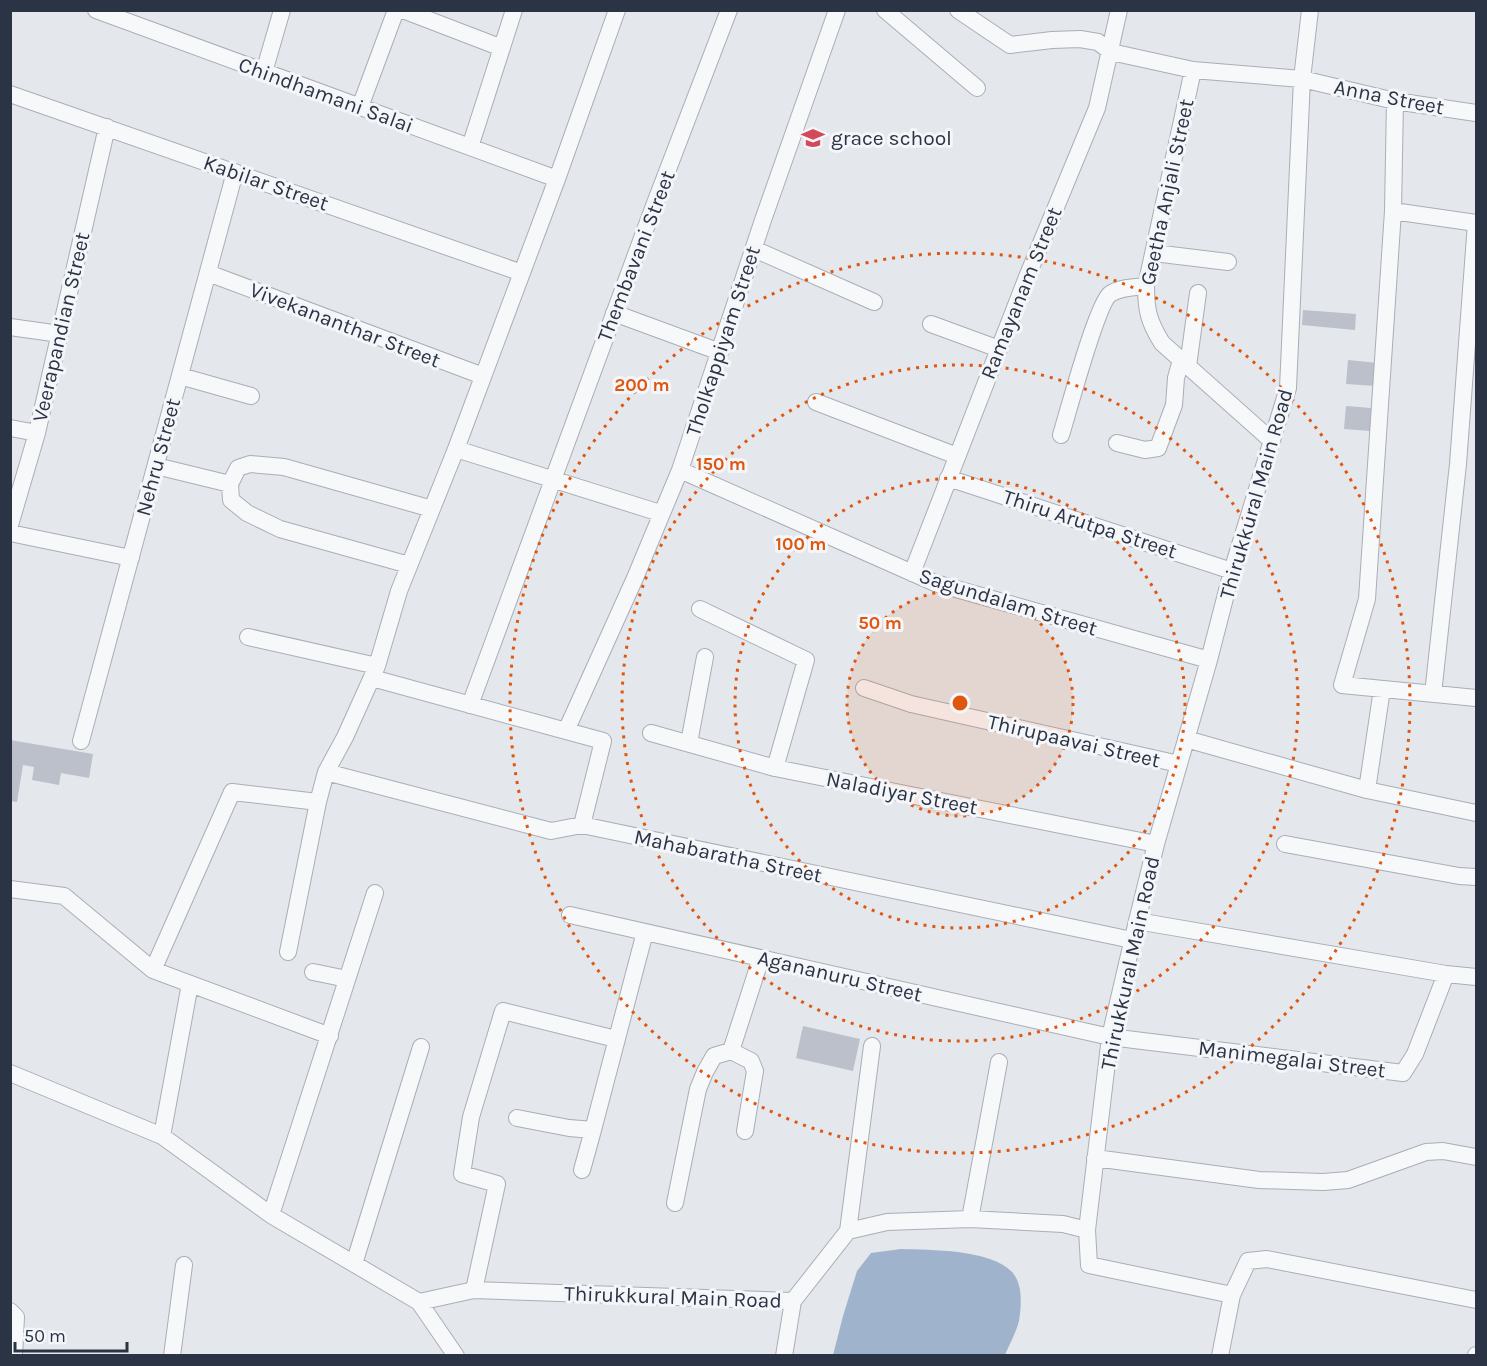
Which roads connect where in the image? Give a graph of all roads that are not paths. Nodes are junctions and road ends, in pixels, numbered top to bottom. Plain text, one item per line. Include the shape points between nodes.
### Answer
1 (96, 10) edge
2 (282, 10) edge
3 (396, 10) edge
4 (403, 10) edge
5 (514, 10) edge
6 (617, 10) edge
7 (729, 10) edge
8 (837, 10) edge
9 (885, 10) edge
10 (958, 10) edge
11 (1119, 10) edge
12 (1310, 10) edge
13 (502, 48) junction
14 (1111, 52) junction
15 (1193, 70) junction
16 (264, 72) junction
17 (1302, 79) junction
18 (976, 88) dead end
19 (10, 94) edge
20 (1395, 101) junction
21 (360, 107) junction
22 (1476, 112) edge
23 (107, 128) junction
24 (470, 147) junction
25 (235, 172) junction
26 (557, 179) junction
27 (1393, 211) junction
28 (754, 249) junction
29 (1154, 253) junction
30 (1228, 262) dead end
31 (208, 273) junction
32 (522, 273) junction
33 (1146, 286) junction
34 (1198, 293) dead end
35 (874, 302) dead end
36 (614, 313) junction
37 (931, 324) dead end
38 (10, 327) edge
39 (60, 334) junction
40 (999, 349) junction
41 (720, 352) junction
42 (1184, 363) junction
43 (180, 376) junction
44 (483, 376) junction
45 (251, 396) dead end
46 (816, 402) dead end
47 (10, 428) edge
48 (37, 433) junction
49 (1061, 435) dead end
50 (1272, 441) junction
51 (1117, 443) dead end
52 (456, 449) junction
53 (957, 456) junction
54 (156, 466) junction
55 (680, 470) junction
56 (948, 478) junction
57 (552, 480) junction
58 (230, 484) junction
59 (432, 509) junction
60 (660, 513) junction
61 (10, 525) edge
62 (10, 533) edge
63 (131, 558) junction
64 (409, 565) junction
65 (1232, 571) junction
66 (912, 573) junction
67 (700, 609) dead end
68 (248, 637) dead end
69 (705, 657) dead end
70 (1209, 660) junction
71 (374, 672) junction
72 (864, 688) dead end
73 (1382, 689) junction
74 (1433, 694) junction
75 (1476, 698) edge
76 (470, 705) junction
77 (566, 731) junction
78 (651, 733) dead end
79 (1186, 739) junction
80 (81, 741) dead end
81 (689, 744) junction
82 (1179, 764) junction
83 (775, 768) junction
84 (326, 772) junction
85 (1367, 790) junction
86 (318, 802) junction
87 (1476, 813) edge
88 (582, 825) junction
89 (1156, 843) junction
90 (1285, 844) dead end
91 (1476, 877) edge
92 (10, 889) edge
93 (375, 893) dead end
94 (570, 915) dead end
95 (1137, 921) junction
96 (645, 932) junction
97 (1132, 940) junction
98 (288, 952) dead end
99 (761, 958) junction
100 (153, 970) junction
101 (313, 972) dead end
102 (1446, 974) junction
103 (1476, 977) edge
104 (347, 979) junction
105 (190, 984) junction
106 (330, 1036) junction
107 (1110, 1037) junction
108 (616, 1039) junction
109 (872, 1046) dead end
110 (421, 1047) dead end
111 (731, 1050) junction
112 (999, 1062) dead end
113 (10, 1073) edge
114 (517, 1118) dead end
115 (593, 1130) junction
116 (745, 1131) dead end
117 (162, 1136) junction
118 (1476, 1157) edge
119 (1095, 1158) junction
120 (582, 1170) dead end
121 (675, 1203) dead end
122 (271, 1215) junction
123 (970, 1219) junction
124 (1087, 1230) junction
125 (848, 1231) junction
126 (354, 1264) junction
127 (184, 1265) dead end
128 (474, 1290) junction
129 (1232, 1295) junction
130 (1476, 1300) edge
131 (793, 1301) junction
132 (419, 1302) junction
133 (10, 1311) edge
134 (1224, 1355) edge
135 (14, 1356) edge
136 (172, 1356) edge
137 (456, 1356) edge
138 (784, 1356) edge

1 - 16 street, Chindhamani Salai
2 - 16 street
3 - 21 street
4 - 13 street
5 - 13 street
6 - 26 street
7 - 36 street, Thembavani Street
8 - 28 street, Tholkappiyam Street
9 - 18 street
10 - 14 street, Anna Street via 1010,45 1080,39 1098,42
11 - 14 street, Ramayanam Street
12 - 17 street, Thirukkural Main Road
13 - 24 street
14 - 15 street, Anna Street
14 - 40 street, Ramayanam Street via 1096,108
15 - 17 street, Anna Street
15 - 29 street, Geetha Anjali Street
16 - 21 street, Chindhamani Salai
17 - 20 street, Anna Street
17 - 50 street, Thirukkural Main Road via 1288,388
19 - 23 street, Kabilar Street
20 - 22 street, Anna Street
20 - 27 street
21 - 24 street, Chindhamani Salai
23 - 25 street, Kabilar Street
23 - 39 street, Veerapandian Street
24 - 26 street, Chindhamani Salai
25 - 31 street, Nehru Street
25 - 32 street, Kabilar Street
26 - 32 street
27 - 73 street via 1367,599 1342,685
27 - 74 street via 1476,223 1458,464
28 - 35 street
28 - 41 street, Tholkappiyam Street
29 - 30 street
29 - 33 street, Geetha Anjali Street
31 - 43 street, Nehru Street
31 - 44 street, Vivekananthar Street
32 - 44 street
33 - 42 street, Geetha Anjali Street via 1151,326 1162,343
33 - 49 street via 1108,295 1098,314
34 - 42 street
36 - 41 street
36 - 57 street, Thembavani Street
37 - 40 street
38 - 39 street
39 - 48 street, Veerapandian Street
40 - 53 street, Ramayanam Street
41 - 55 street, Tholkappiyam Street
42 - 50 street, Geetha Anjali Street
42 - 51 street via 1176,378 1174,405 1158,448 1145,450
43 - 45 street
43 - 54 street, Nehru Street
44 - 52 street
46 - 53 street
47 - 48 street
48 - 61 street, Veerapandian Street
50 - 65 street, Thirukkural Main Road
52 - 57 street
52 - 59 street
53 - 56 street, Ramayanam Street
54 - 58 street
54 - 63 street, Nehru Street
55 - 60 street, Tholkappiyam Street
55 - 66 street, Sagundalam Street
56 - 65 street, Thiru Arutpa Street
56 - 66 street, Ramayanam Street
57 - 60 street
57 - 76 street, Thembavani Street
58 - 59 street via 238,468 250,464 285,467
58 - 64 street via 231,500 247,513 280,529
59 - 64 street
60 - 77 street, Tholkappiyam Street
62 - 63 street
63 - 80 street, Nehru Street
64 - 71 street
65 - 70 street, Thirukkural Main Road
66 - 70 street, Sagundalam Street via 935,583
67 - 83 street via 806,660
68 - 71 street
69 - 81 street
70 - 79 street, Thirukkural Main Road
71 - 76 street
71 - 84 street
72 - 82 street, Thirupaavai Street via 911,704
73 - 74 street
73 - 85 street
74 - 75 street
76 - 77 street
77 - 88 street via 603,741
78 - 81 street, Naladiyar Street
79 - 82 street, Thirukkural Main Road
79 - 85 street
81 - 83 street, Naladiyar Street
82 - 89 street, Thirukkural Main Road
83 - 89 street, Naladiyar Street
84 - 86 street
84 - 88 street, Mahabaratha Street via 551,831
85 - 87 street
86 - 98 street
86 - 100 street via 232,792
88 - 97 street, Mahabaratha Street
89 - 95 street, Thirukkural Main Road
90 - 91 street
92 - 100 street via 64,896
93 - 104 street
94 - 96 street, Agananuru Street
95 - 97 street, Thirukkural Main Road
95 - 102 street
96 - 99 street, Agananuru Street
96 - 108 street
97 - 107 street, Thirukkural Main Road
99 - 107 street, Agananuru Street
99 - 111 street
100 - 105 street
101 - 104 street
102 - 103 street
102 - 107 street, Manimegalai Street via 1415,1054 1403,1073
104 - 106 street
105 - 106 street
105 - 117 street
106 - 122 street
107 - 119 street, Thirukkural Main Road
108 - 115 street
108 - 128 street via 503,1011 471,1117 462,1174 497,1184
109 - 125 street
110 - 126 street
111 - 116 street via 751,1061 755,1071
111 - 121 street via 714,1056 698,1089
112 - 123 street
113 - 117 street
114 - 115 street
115 - 120 street
117 - 122 street
118 - 119 street via 1426,1152 1348,1180 1323,1182 1259,1180
119 - 124 street, Thirukkural Main Road
122 - 126 street
123 - 124 street via 1063,1224
123 - 125 street via 887,1222
124 - 129 street, Thirukkural Main Road via 1089,1265
125 - 131 street, Thirukkural Main Road
126 - 132 street
127 - 136 street
128 - 131 street, Thirukkural Main Road
128 - 132 street, Thirukkural Main Road
129 - 130 street via 1248,1261 1267,1259
129 - 134 street
131 - 138 street
132 - 137 street
133 - 135 street via 16,1317

